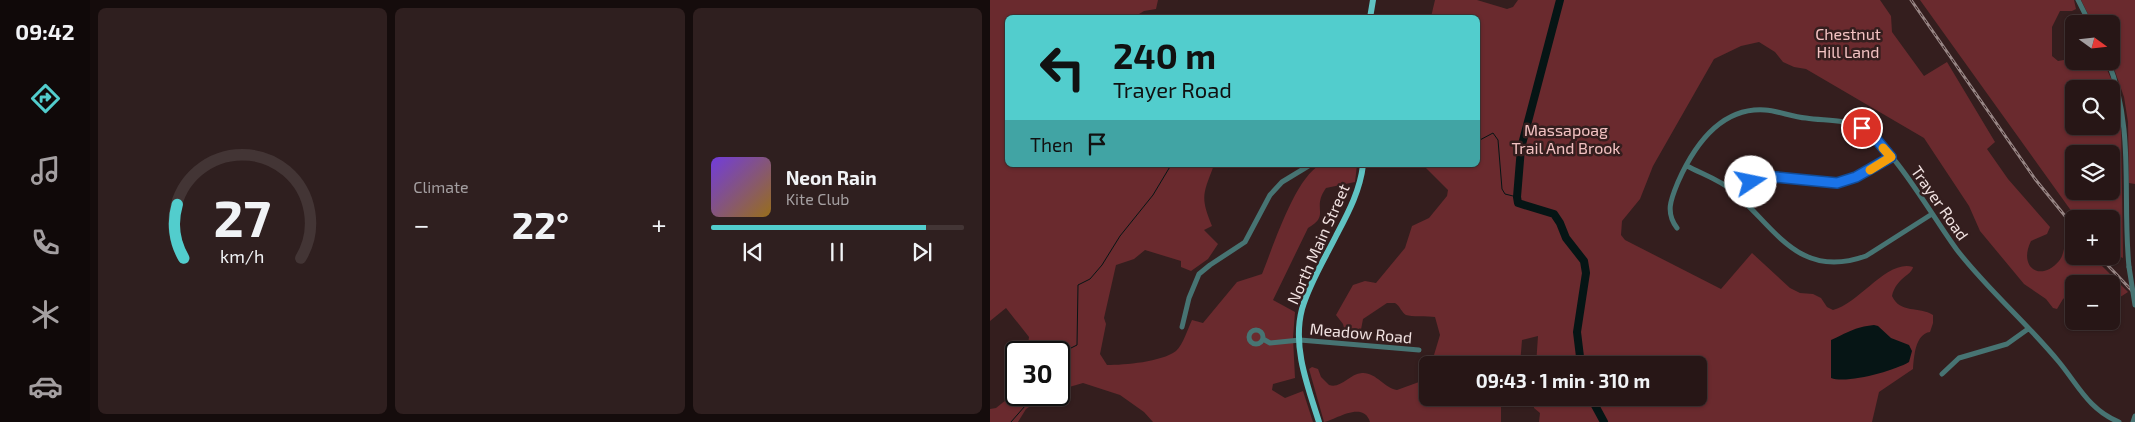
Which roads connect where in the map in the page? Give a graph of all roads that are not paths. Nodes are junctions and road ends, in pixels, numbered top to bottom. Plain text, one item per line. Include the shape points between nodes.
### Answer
1 (1373, 0) edge
2 (2078, 0) edge
3 (1370, 15) edge
4 (2086, 15) edge
5 (2111, 70) edge
6 (1891, 157) junction
7 (1686, 166) junction
8 (1307, 167) edge
9 (1362, 167) edge
10 (1736, 193) junction
11 (1932, 214) junction
12 (1677, 228) dead end
13 (2135, 305) edge
14 (1182, 327) dead end
15 (2028, 329) junction
16 (1263, 339) dead end
17 (1300, 340) junction
18 (1419, 350) dead end
19 (1942, 374) dead end
20 (1319, 422) edge
21 (2120, 422) edge

1 - 3 main road
2 - 4 street
5 - 13 street, bridge via 2125,122 2126,233
6 - 7 street, Trayer Road via 1876,139 1852,124 1759,110 1737,115 1712,129
6 - 10 street via 1848,181 1767,178 1751,182
6 - 11 street, Trayer Road
7 - 10 street
7 - 12 street, Trayer Road via 1669,206
8 - 14 street via 1282,182 1270,195 1246,242 1199,274
9 - 17 main road, North Main Street via 1352,203 1306,300 1300,320
10 - 11 street via 1785,244 1804,256 1828,262 1866,256
11 - 15 street, Trayer Road via 1970,265
15 - 19 street via 2007,344 1959,358
15 - 21 street, Trayer Road via 2058,360 2088,402
16 - 17 street, Meadow Road via 1270,343
17 - 18 street, Meadow Road
17 - 20 main road, North Main Street via 1307,382

